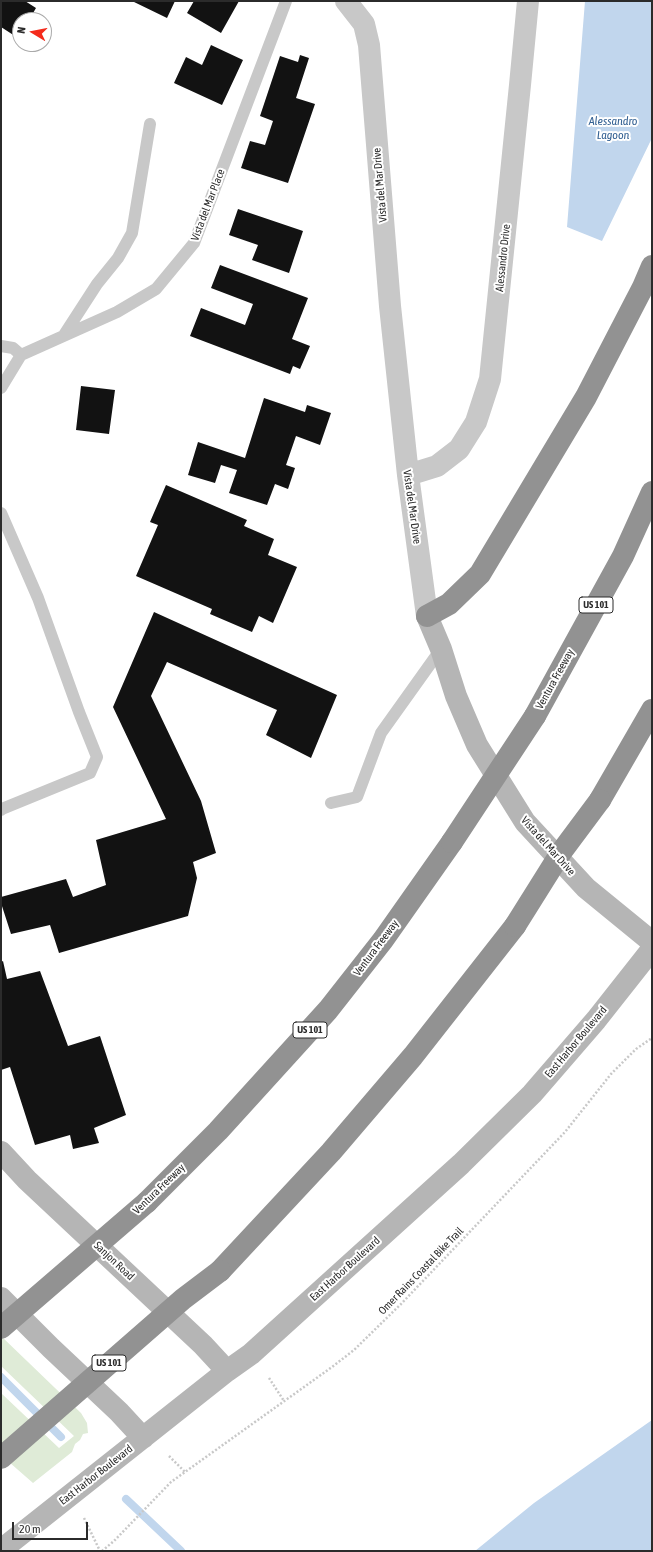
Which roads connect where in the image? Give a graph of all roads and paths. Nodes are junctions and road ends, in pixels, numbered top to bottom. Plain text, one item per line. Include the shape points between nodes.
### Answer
1 (286, 1) edge
2 (346, 1) edge
3 (528, 1) edge
4 (150, 124) dead end
5 (652, 266) edge
6 (64, 335) junction
7 (1, 346) edge
8 (21, 354) junction
9 (1, 388) edge
10 (408, 475) junction
11 (652, 492) edge
12 (1, 513) edge
13 (427, 616) junction
14 (442, 649) junction
15 (652, 710) edge
16 (331, 803) dead end
17 (1, 810) edge
18 (652, 942) edge
19 (652, 949) edge
20 (652, 1038) edge
21 (1, 1152) edge
22 (1, 1298) edge
23 (1, 1328) edge
24 (227, 1371) junction
25 (269, 1378) dead end
26 (284, 1401) junction
27 (143, 1438) junction
28 (169, 1456) dead end
29 (1, 1458) edge
30 (184, 1472) junction
31 (84, 1518) dead end
32 (1, 1550) edge
33 (101, 1551) edge

1 - 6 lane, Vista del Mar Place via 194,243 156,289 117,312
2 - 10 street, Vista del Mar Drive via 364,24 369,45 389,291
3 - 10 street, Alessandro Drive via 490,379 476,422 459,449 437,466
4 - 6 lane via 132,234
5 - 13 highway via 586,397 480,574 448,604
6 - 8 lane, Vista del Mar Place
7 - 8 lane via 13,348
8 - 9 lane
10 - 13 street, Vista del Mar Drive
11 - 23 highway, Ventura Freeway / US 101, bridge via 623,556 535,716 452,842 383,940 328,1010 218,1131 147,1202
12 - 17 lane via 38,598 97,757 90,773
13 - 14 main road, Vista del Mar Drive
14 - 16 lane via 381,733 358,797
14 - 18 main road, Vista del Mar Drive via 456,696 477,745 525,822 586,888
15 - 29 highway, US 101, bridge via 600,800 562,852 515,926 403,1068 331,1152 220,1271 183,1299
19 - 24 main road, East Harbor Boulevard via 596,1020 527,1099 461,1164 251,1354
20 - 26 path, Omer Rains Coastal Bike Trail via 636,1049 610,1074 565,1132 401,1304 348,1354
21 - 24 main road, Sanjon Road via 204,1345
22 - 27 main road
24 - 27 main road, East Harbor Boulevard
25 - 26 path
26 - 30 path, Omer Rains Coastal Bike Trail
27 - 32 main road, East Harbor Boulevard
28 - 30 path
30 - 33 path, Omer Rains Coastal Bike Trail
31 - 33 path

